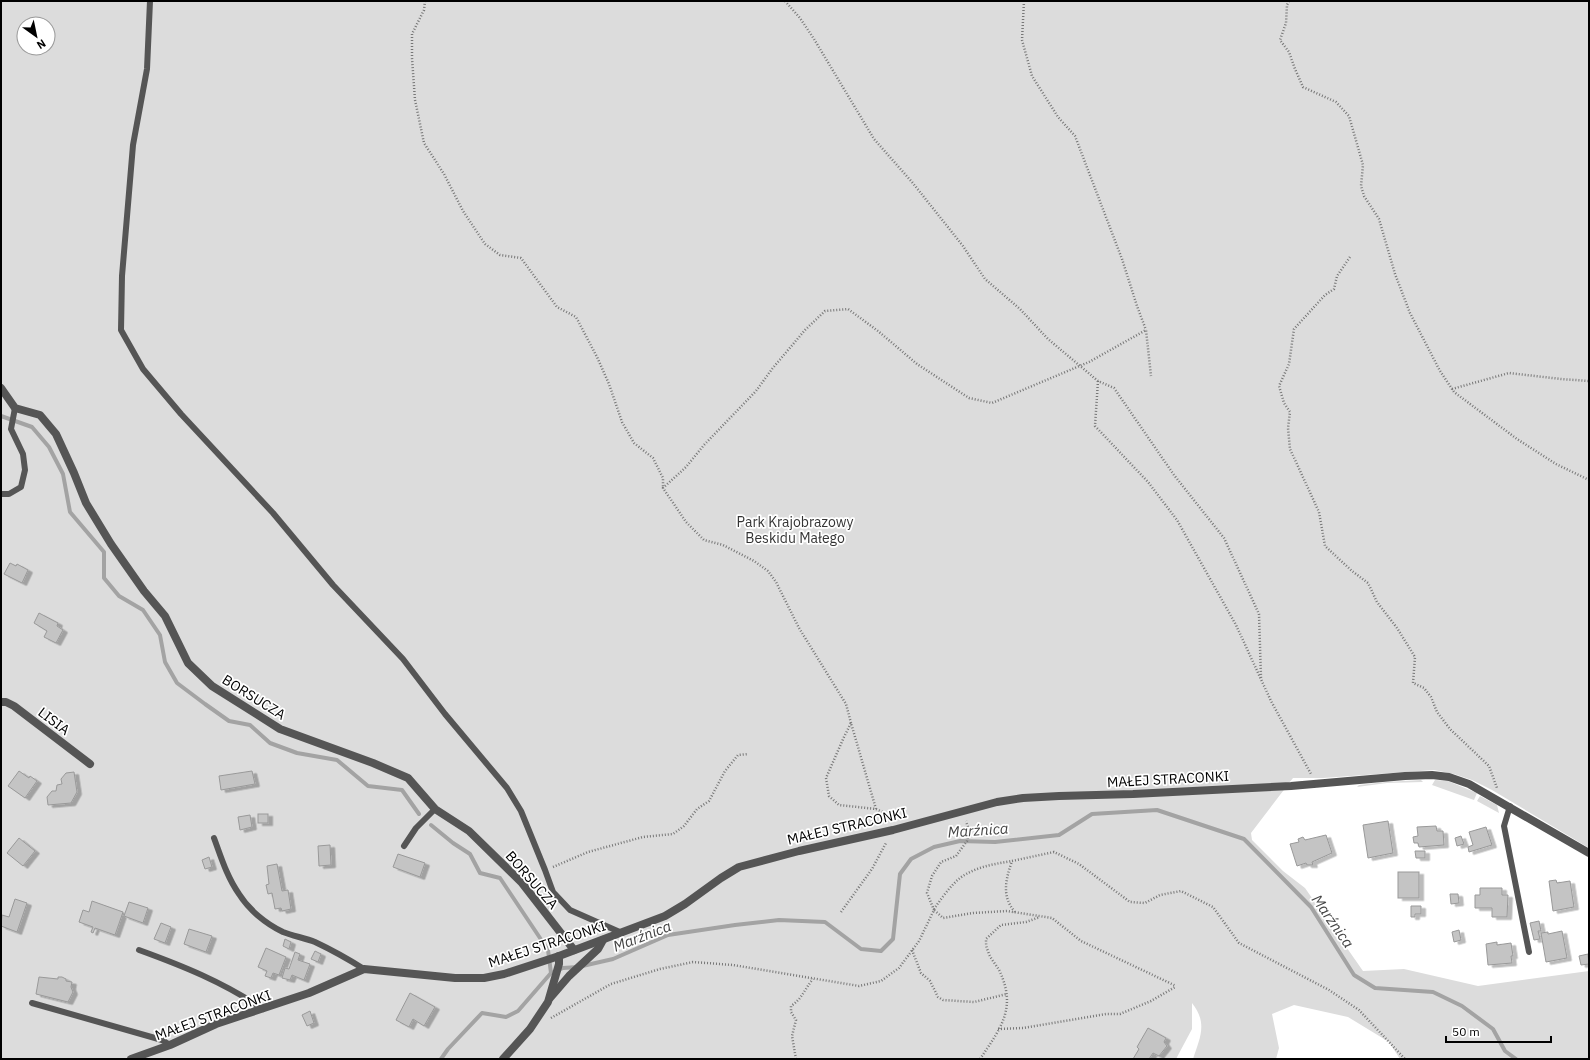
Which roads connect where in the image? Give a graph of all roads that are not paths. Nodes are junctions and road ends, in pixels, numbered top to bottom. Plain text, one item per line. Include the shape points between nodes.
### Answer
1 (150, 1) edge
2 (1, 388) edge
3 (14, 412) junction
4 (1, 494) edge
5 (1, 702) edge
6 (90, 764) dead end
7 (1510, 806) junction
8 (435, 809) junction
9 (214, 838) dead end
10 (404, 846) dead end
11 (1589, 853) edge
12 (622, 933) junction
13 (603, 940) junction
14 (139, 950) dead end
15 (574, 950) junction
16 (1529, 952) dead end
17 (559, 960) junction
18 (364, 969) junction
19 (548, 1002) junction
20 (32, 1003) dead end
21 (262, 1009) junction
22 (170, 1045) junction
23 (131, 1059) edge
24 (503, 1059) edge

1 - 12 lane via 148,69 133,145 122,276 121,330 143,369 180,414 273,513 333,585 403,659 507,788 521,811 552,892 570,910
2 - 3 street
3 - 4 lane via 11,428 23,454 25,470 21,487 9,494
3 - 8 street, BORSUCZA via 40,415 56,434 86,503 111,544 165,616 188,663 212,686 280,729 408,778
5 - 6 street, LISIA via 14,706
7 - 11 street, MAŁEJ STRACONKI
7 - 12 street, MAŁEJ STRACONKI via 1470,784 1432,775 1320,784 1023,798 962,810 892,830 739,867 665,916
7 - 16 lane via 1504,826
8 - 10 lane via 416,828
8 - 15 street, BORSUCZA via 469,831 522,883
9 - 18 lane via 227,874 239,895 262,919 284,932 313,941
12 - 13 street, MAŁEJ STRACONKI
13 - 15 street, MAŁEJ STRACONKI
13 - 19 street
14 - 21 lane via 223,984
15 - 17 street, MAŁEJ STRACONKI
17 - 18 street, MAŁEJ STRACONKI via 484,978 455,978
17 - 19 street
18 - 21 street, MAŁEJ STRACONKI via 309,993
19 - 24 street via 530,1029
20 - 22 lane via 162,1040
21 - 22 street, MAŁEJ STRACONKI via 216,1024
22 - 23 street, MAŁEJ STRACONKI

